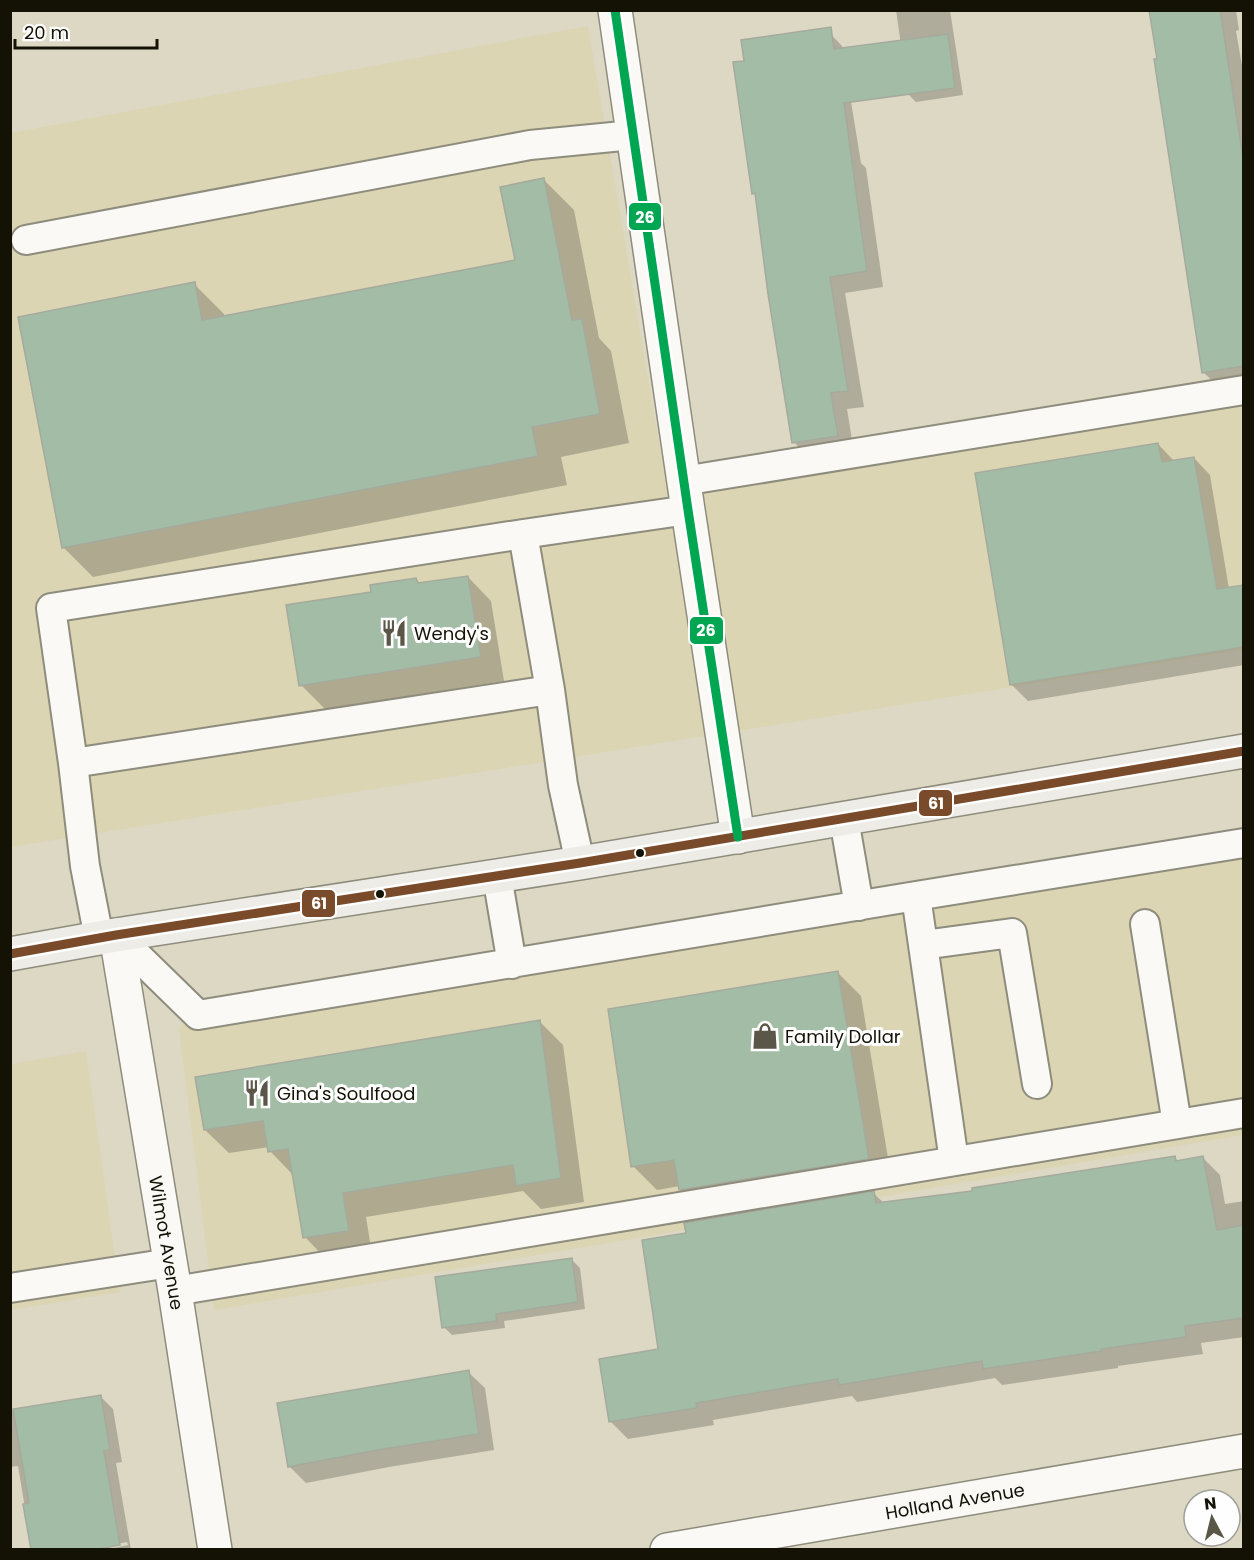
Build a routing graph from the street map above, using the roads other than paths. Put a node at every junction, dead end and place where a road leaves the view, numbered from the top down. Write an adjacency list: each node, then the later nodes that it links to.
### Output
1 (615, 10): 2 (street)
2 (633, 135): 3 (lane); 5 (street)
3 (26, 240)
4 (1244, 390): 5 (lane)
5 (686, 496): 6 (lane); 11 (street)
6 (524, 534): 7 (lane); 9 (lane)
7 (550, 690): 9 (lane); 13 (lane)
8 (1244, 751): 10 (main road)
9 (73, 763): 18 (lane)
10 (844, 819): 11 (main road); 16 (lane)
11 (738, 837): 13 (main road)
12 (1244, 843): 15 (lane)
13 (580, 863): 14 (main road)
14 (497, 876): 18 (main road); 21 (lane)
15 (916, 896): 16 (lane); 19 (lane)
16 (859, 906): 21 (lane)
17 (1145, 924): 24 (lane)
18 (108, 937): 20 (main road); 21 (lane); 26 (street, Wilmot Avenue)
19 (923, 945): 22 (lane); 25 (lane)
20 (10, 954)
21 (512, 964)
22 (1037, 1084)
23 (1244, 1113): 24 (lane)
24 (1178, 1124): 25 (lane)
25 (954, 1161): 26 (lane)
26 (172, 1277): 27 (lane); 29 (street, Wilmot Avenue)
27 (10, 1287)
28 (1244, 1451): 30 (street, Holland Avenue)
29 (215, 1550)
30 (667, 1550)

